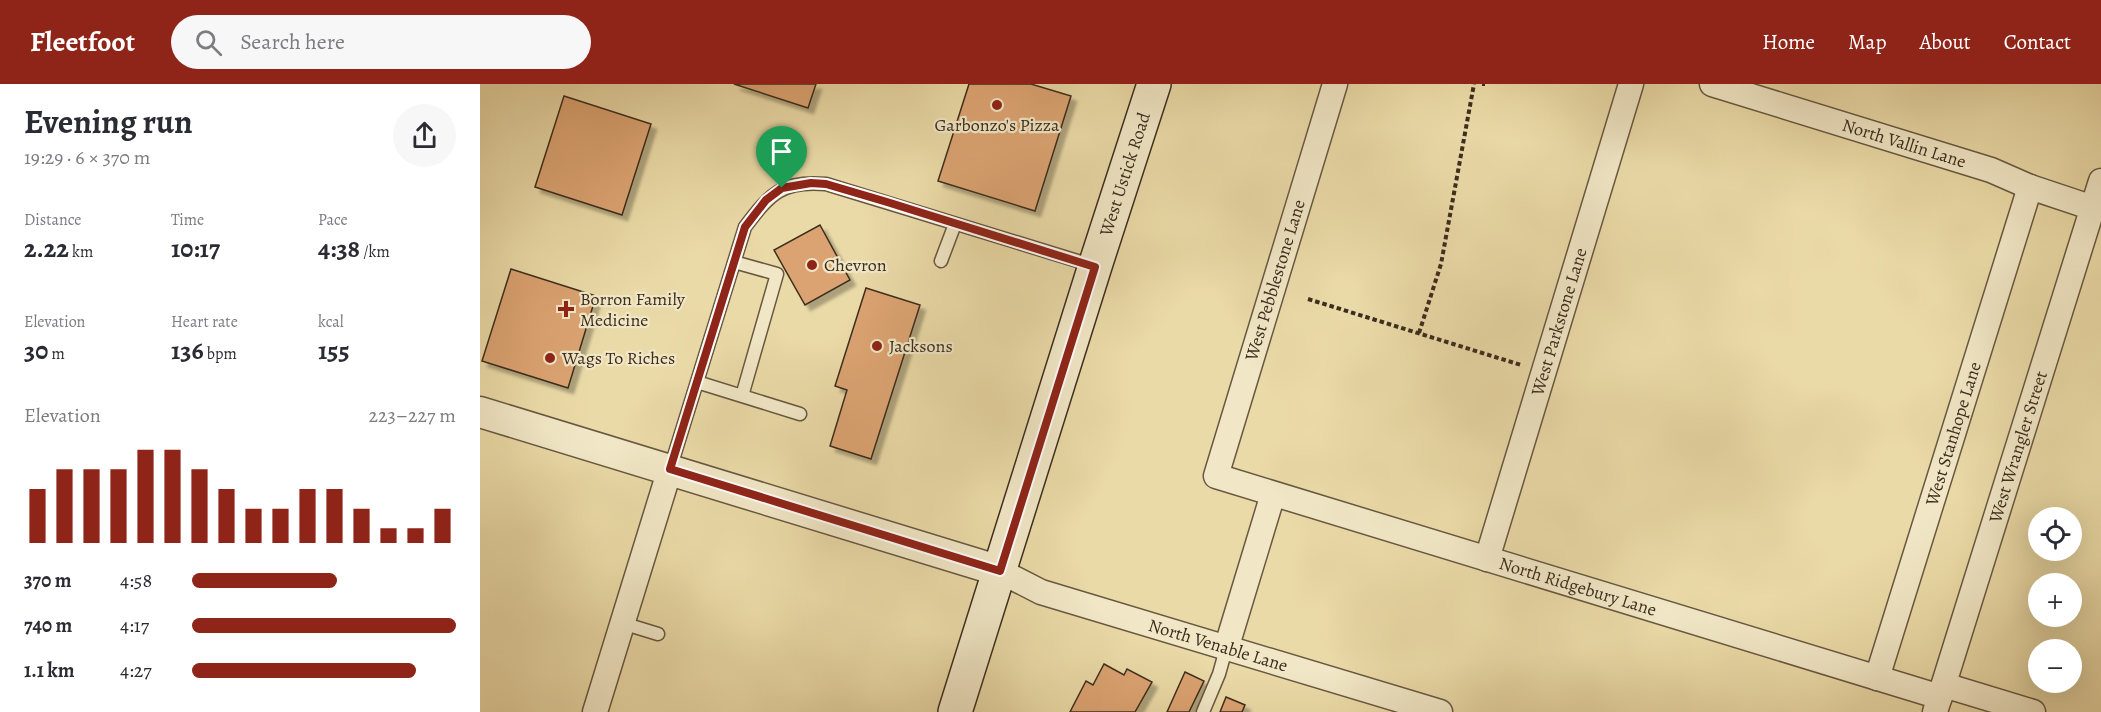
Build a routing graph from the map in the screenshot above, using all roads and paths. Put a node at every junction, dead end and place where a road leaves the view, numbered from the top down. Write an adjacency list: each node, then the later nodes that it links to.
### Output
1 (1154, 84): 12 (main road, West Ustick Road)
2 (1335, 84): 21 (street, West Pebblestone Lane)
3 (1474, 84): 14 (path)
4 (1631, 84): 23 (street, West Parkstone Lane)
5 (1712, 84): 7 (street, North Vallin Lane)
6 (2101, 181): 8 (street, West Wrangler Street)
7 (2030, 188): 8 (street, North Vallin Lane); 28 (street, West Stanhope Lane)
8 (2093, 208): 29 (street, West Wrangler Street)
9 (955, 224): 10 (lane); 11 (lane); 12 (lane)
10 (941, 261)
11 (734, 262): 16 (lane); 17 (lane)
12 (1095, 267): 24 (main road, West Ustick Road)
13 (1308, 299): 14 (path)
14 (1419, 333): 15 (path)
15 (1530, 367)
16 (697, 382): 17 (lane); 20 (lane)
17 (741, 396): 19 (lane)
18 (480, 412): 20 (street)
19 (800, 414)
20 (670, 469): 24 (street); 25 (street)
21 (1216, 477): 22 (street, North Ridgebury Lane)
22 (1273, 494): 23 (street, North Ridgebury Lane); 27 (street)
23 (1487, 559): 28 (street, North Ridgebury Lane)
24 (1000, 571): 27 (street, North Venable Lane); 31 (main road, West Ustick Road)
25 (622, 623): 26 (lane); 30 (street)
26 (657, 634)
27 (1226, 649): 32 (lane); 33 (street, North Venable Lane)
28 (1877, 678): 29 (street, North Ridgebury Lane)
29 (1940, 698): 34 (street, North Ridgebury Lane)
30 (595, 712)
31 (955, 712)
32 (1203, 712)
33 (1440, 712)
34 (2033, 712)

